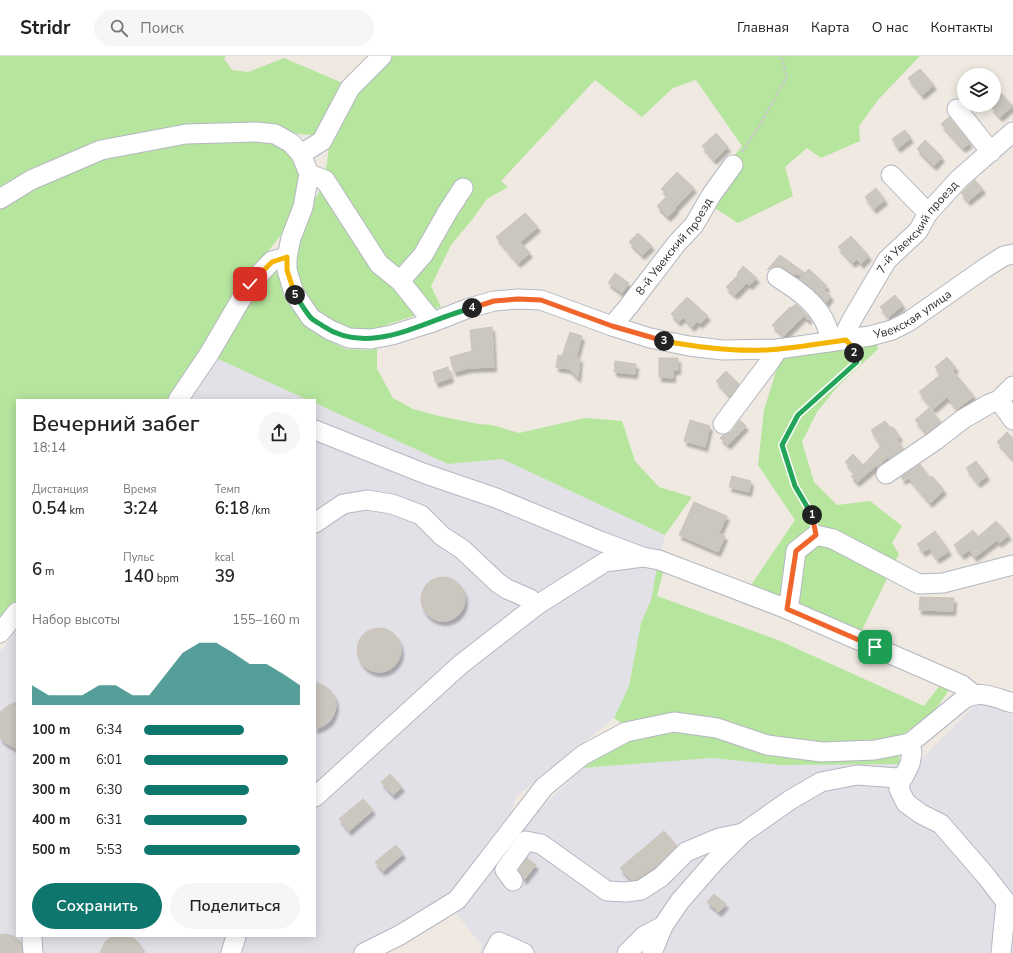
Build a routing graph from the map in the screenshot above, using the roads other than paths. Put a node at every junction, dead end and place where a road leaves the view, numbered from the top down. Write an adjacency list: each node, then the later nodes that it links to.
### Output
1 (382, 56): 5 (street)
2 (959, 112): 4 (street)
3 (1013, 132): 4 (street, 7-й Увекский проезд)
4 (991, 152): 11 (street, 7-й Увекский проезд)
5 (301, 154): 7 (street); 10 (street)
6 (734, 165): 17 (street, 8-й Увекский проезд)
7 (310, 174): 13 (street, Увекская улица); 15 (street)
8 (891, 175): 11 (street)
9 (463, 188): 15 (street)
10 (0, 199)
11 (928, 213): 18 (street, 7-й Увекский проезд)
12 (1013, 254): 18 (street, Увекская улица)
13 (287, 257): 16 (street, Увекская улица); 21 (street)
14 (777, 276): 18 (street)
15 (400, 281): 16 (street)
16 (433, 322): 17 (street, Увекская улица)
17 (612, 326): 19 (street, Увекская улица)
18 (838, 341): 19 (street, Увекская улица)
19 (778, 349): 24 (street)
20 (1013, 386): 22 (street)
21 (179, 399)
22 (999, 400): 23 (street); 26 (street)
23 (1013, 420)
24 (723, 424)
25 (316, 430): 28 (street)
26 (886, 474)
27 (316, 522): 30 (street)
28 (651, 559): 30 (street); 31 (street)
29 (1013, 565): 31 (street)
30 (537, 605): 38 (street)
31 (787, 609): 34 (street)
32 (16, 613): 33 (street)
33 (0, 633)
34 (973, 694): 35 (street); 36 (street)
35 (1013, 703)
36 (910, 743): 37 (street); 44 (street)
37 (901, 780): 39 (street); 49 (street)
38 (316, 796)
39 (743, 833): 40 (street); 41 (street)
40 (513, 881)
41 (663, 926): 47 (street); 48 (street)
42 (236, 937): 43 (street)
43 (231, 953)
44 (364, 953)
45 (493, 953): 46 (street)
46 (524, 953)
47 (627, 953)
48 (652, 953)
49 (1000, 953)

